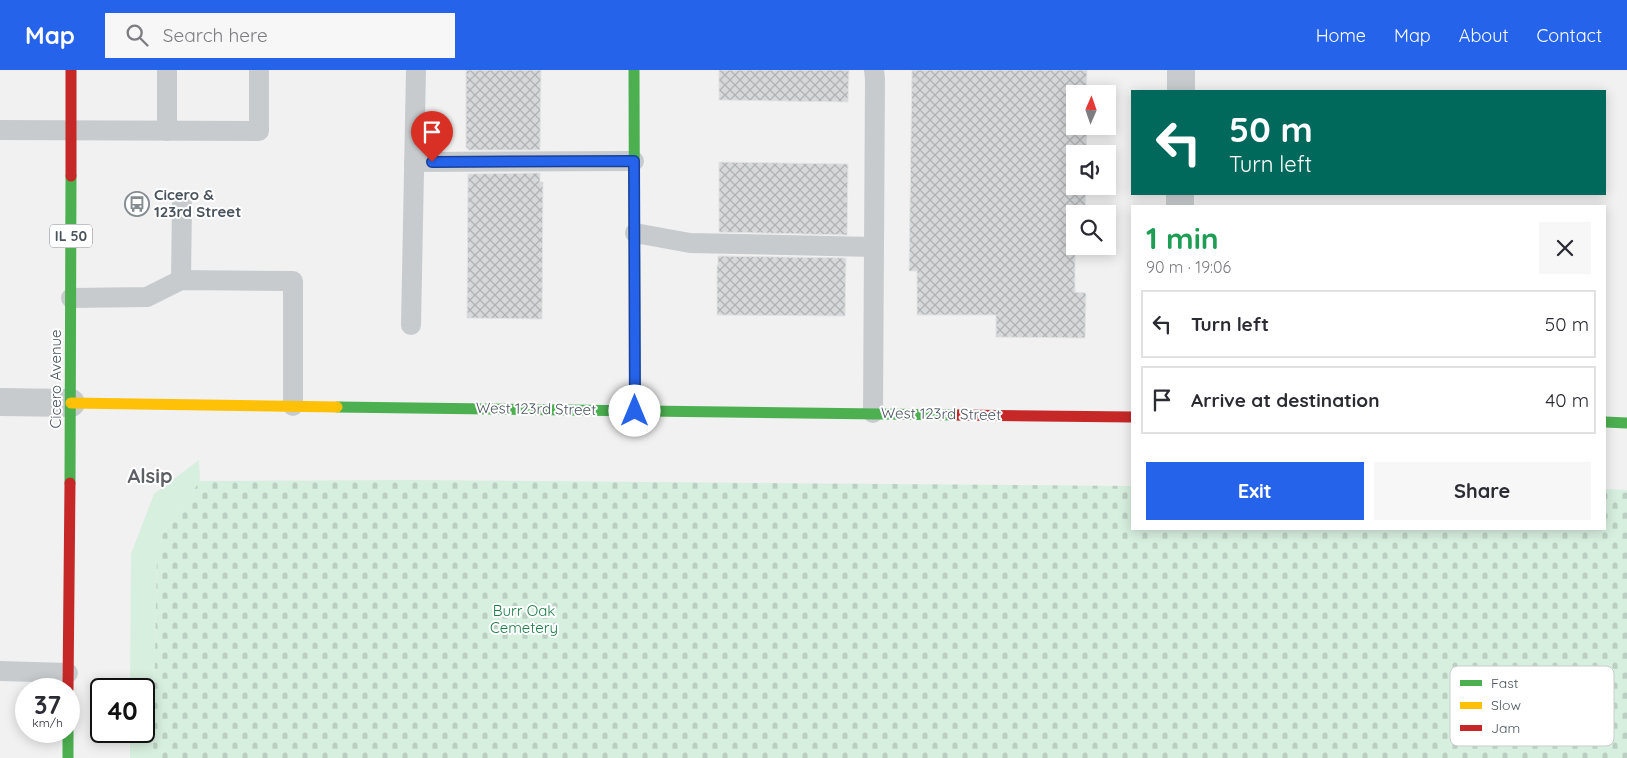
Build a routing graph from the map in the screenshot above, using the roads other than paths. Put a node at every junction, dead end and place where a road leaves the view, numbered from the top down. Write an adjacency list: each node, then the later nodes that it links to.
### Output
1 (71, 70): 10 (street, Cicero Avenue / IL 50)
2 (167, 70): 11 (lane)
3 (259, 70): 11 (lane)
4 (416, 70): 13 (lane)
5 (634, 70): 12 (street)
6 (874, 70): 16 (lane)
7 (1181, 70): 8 (street)
8 (1181, 90)
9 (0, 130): 10 (lane)
10 (71, 130): 11 (lane); 18 (street, Cicero Avenue / IL 50)
11 (167, 130)
12 (634, 161): 13 (lane); 15 (street)
13 (414, 162): 19 (lane)
14 (182, 204): 17 (lane)
15 (635, 233): 16 (lane); 23 (street)
16 (874, 246): 24 (lane)
17 (181, 280): 18 (lane); 22 (lane)
18 (71, 298): 21 (street, Cicero Avenue / IL 50)
19 (411, 325)
20 (0, 402): 21 (street, West 123rd Street)
21 (71, 403): 22 (street, West 123rd Street); 30 (street, Cicero Avenue / IL 50)
22 (293, 406): 23 (street, West 123rd Street)
23 (635, 411): 24 (street, West 123rd Street)
24 (873, 414): 25 (street, West 123rd Street)
25 (1131, 417)
26 (1606, 422): 27 (street)
27 (1627, 423)
28 (0, 671): 29 (lane)
29 (48, 678)
30 (68, 678)
31 (68, 743): 32 (street)
32 (68, 758)

